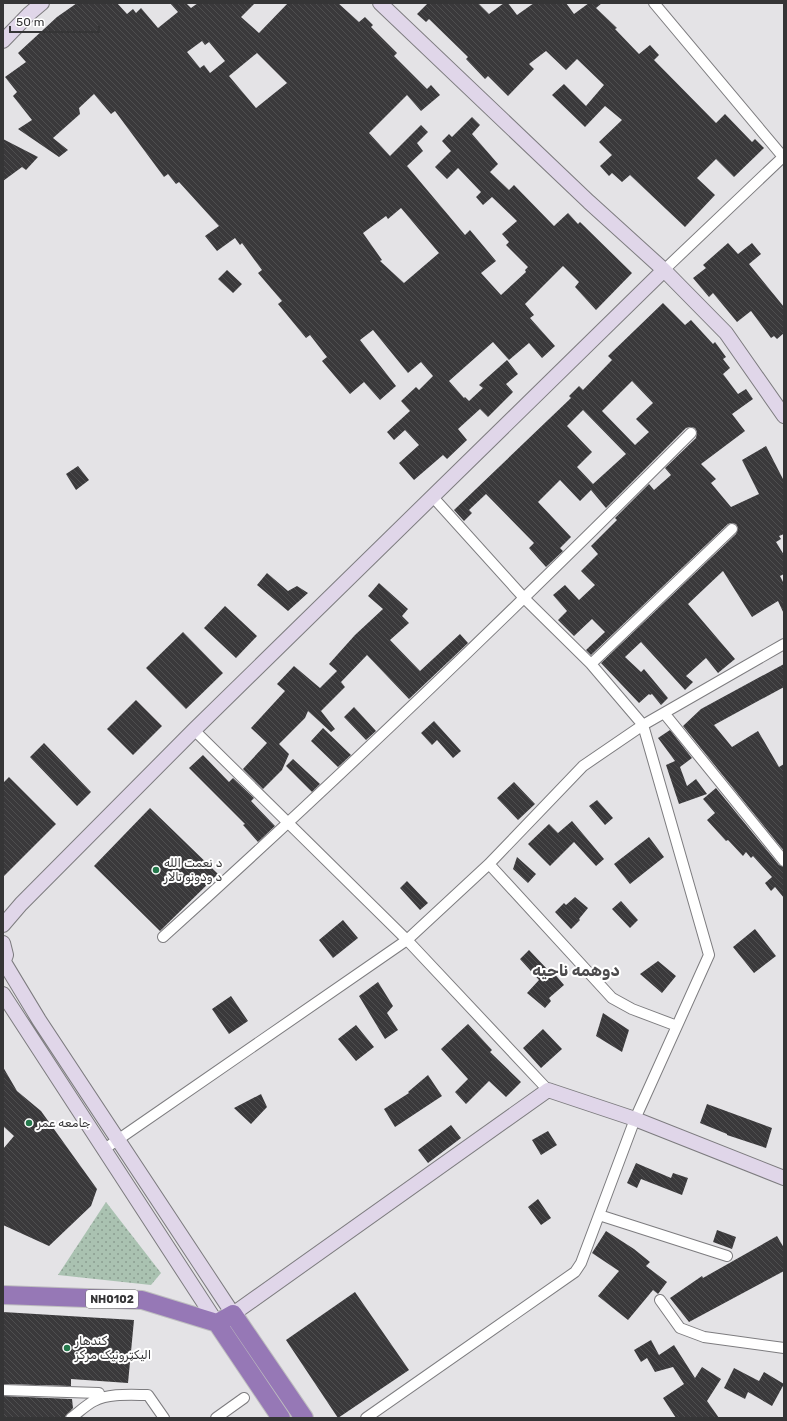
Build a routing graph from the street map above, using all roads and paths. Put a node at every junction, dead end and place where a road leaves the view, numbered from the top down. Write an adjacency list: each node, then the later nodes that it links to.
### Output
1 (42, 3): 4 (main road)
2 (380, 3): 6 (main road)
3 (654, 3): 5 (street)
4 (3, 41)
5 (784, 157): 6 (street)
6 (664, 270): 7 (main road); 9 (main road)
7 (784, 416)
8 (692, 433): 11 (street)
9 (432, 496): 11 (street); 16 (main road)
10 (732, 529): 13 (street)
11 (525, 599): 13 (street); 17 (street)
12 (784, 644): 14 (street)
13 (591, 664): 15 (street)
14 (664, 713): 15 (street); 18 (street)
15 (643, 725): 19 (street); 26 (street)
16 (194, 730): 17 (street); 20 (main road)
17 (290, 823): 21 (street); 22 (street)
18 (784, 861)
19 (489, 864): 22 (street); 26 (street)
20 (3, 925)
21 (163, 937)
22 (407, 940): 27 (street); 29 (street)
23 (3, 943): 24 (main road)
24 (3, 962): 29 (main road)
25 (3, 994): 30 (main road)
26 (677, 1026): 28 (street)
27 (548, 1090): 28 (main road); 36 (main road)
28 (636, 1118): 31 (main road); 32 (street)
29 (118, 1141): 30 (street); 36 (main road)
30 (103, 1150): 37 (main road)
31 (784, 1178)
32 (599, 1215): 33 (street); 47 (street)
33 (727, 1256)
34 (3, 1295): 37 (highway, NH0102)
35 (660, 1300): 38 (street)
36 (232, 1314): 37 (highway); 46 (highway)
37 (217, 1323): 45 (highway)
38 (784, 1348)
39 (3, 1390): 40 (street)
40 (99, 1393)
41 (244, 1398): 44 (street)
42 (72, 1418): 43 (street)
43 (164, 1418)
44 (216, 1418)
45 (281, 1418)
46 (304, 1418)
47 (366, 1418)

